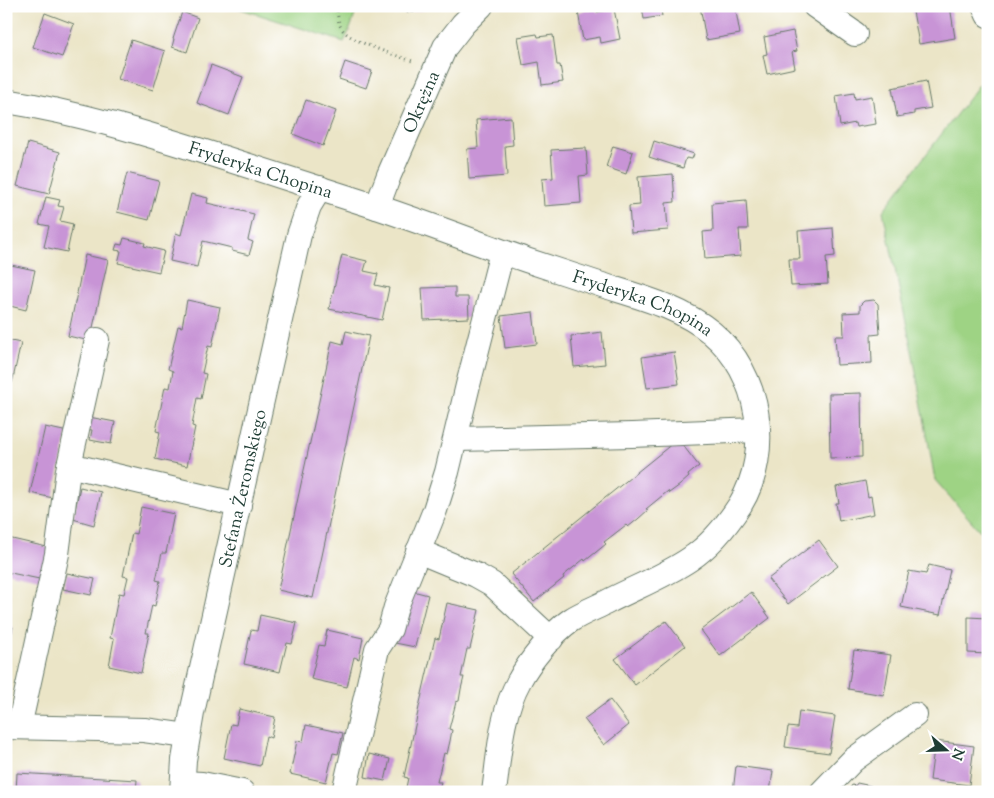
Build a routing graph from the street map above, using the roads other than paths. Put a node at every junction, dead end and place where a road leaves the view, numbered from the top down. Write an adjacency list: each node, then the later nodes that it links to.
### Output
1 (481, 6): 8 (street, Okrężna)
2 (815, 6): 5 (street)
3 (984, 6): 4 (street)
4 (988, 15)
5 (855, 34)
6 (6, 101): 7 (street, Fryderyka Chopina)
7 (320, 188): 8 (street, Fryderyka Chopina); 14 (street, Stefana Żeromskiego)
8 (377, 207): 9 (street, Fryderyka Chopina)
9 (502, 252): 11 (street, Fryderyka Chopina); 12 (street)
10 (96, 340): 13 (street)
11 (757, 430): 12 (street); 16 (street, Fryderyka Chopina)
12 (456, 439): 15 (street)
13 (69, 465): 14 (street); 18 (street)
14 (239, 505): 19 (street, Stefana Żeromskiego)
15 (418, 551): 16 (street); 22 (street)
16 (551, 639): 23 (street, Fryderyka Chopina)
17 (915, 715): 24 (street)
18 (13, 727): 19 (street)
19 (187, 736): 20 (street, Stefana Żeromskiego)
20 (182, 787): 21 (street)
21 (242, 792)
22 (344, 792)
23 (494, 792)
24 (822, 792)

